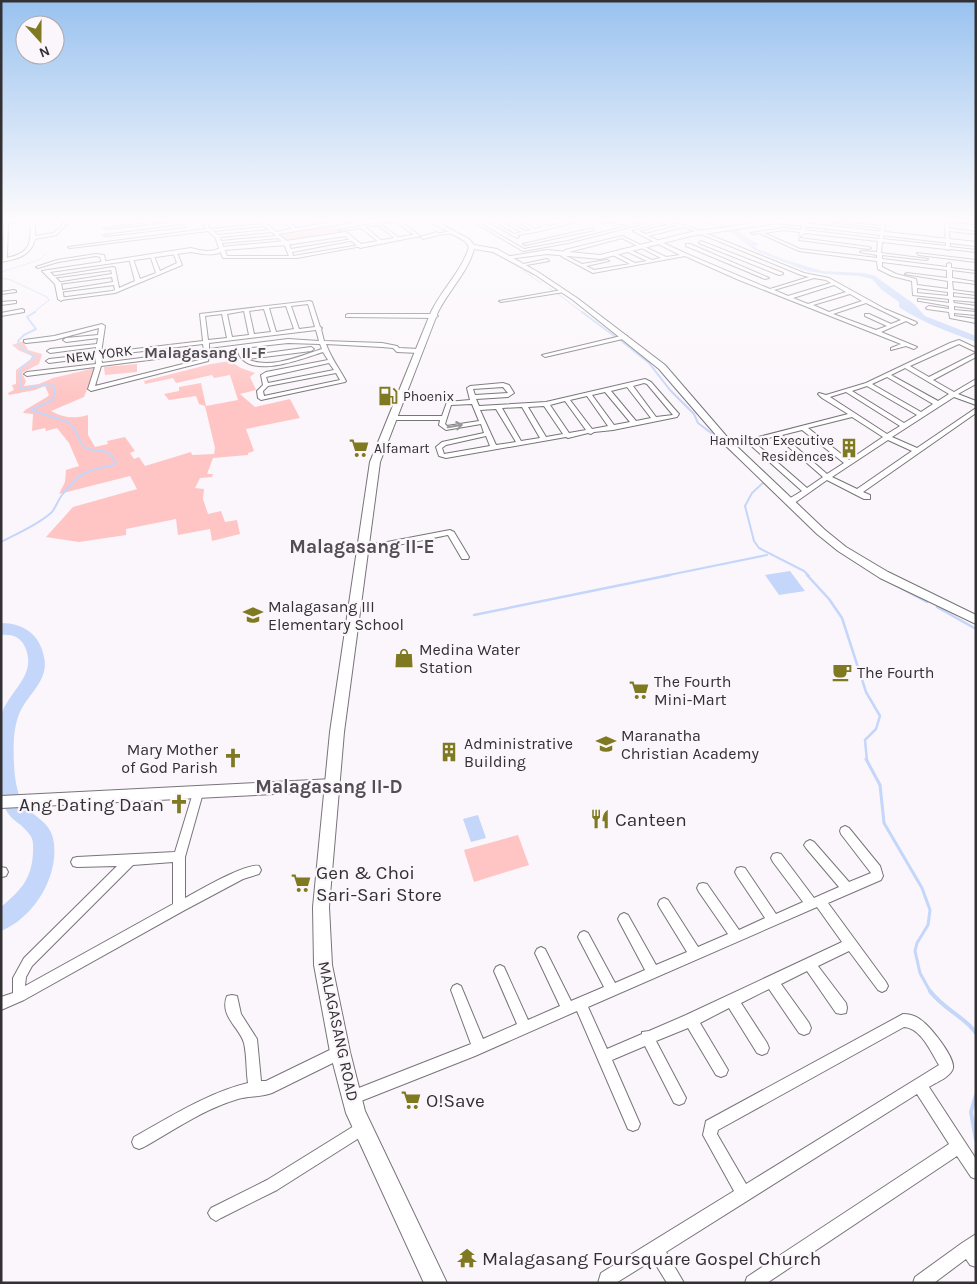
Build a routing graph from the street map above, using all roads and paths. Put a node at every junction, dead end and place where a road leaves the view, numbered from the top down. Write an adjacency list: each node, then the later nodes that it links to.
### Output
1 (950, 279): 34 (street)
2 (55, 280): 18 (street)
3 (80, 280): 18 (street)
4 (115, 280): 19 (street)
5 (143, 280): 17 (street)
6 (454, 280): 56 (main road, MALAGASANG ROAD)
7 (545, 280): 26 (main road)
8 (744, 280): 20 (street)
9 (760, 280): 20 (street)
10 (804, 280): 27 (street)
11 (828, 280): 21 (street)
12 (906, 280): 22 (street)
13 (942, 280): 22 (street)
14 (952, 280): 32 (street)
15 (953, 280): 24 (street)
16 (956, 280): 23 (street)
17 (138, 282): 25 (street)
18 (58, 283): 29 (street)
19 (116, 283): 25 (street); 29 (street)
20 (751, 283): 27 (street)
21 (835, 283): 30 (street); 33 (street)
22 (914, 283): 34 (street)
23 (976, 283)
24 (976, 288)
25 (117, 290): 35 (street)
26 (562, 290): 40 (street); 67 (main road)
27 (771, 290): 33 (street)
28 (14, 291): 31 (street)
29 (59, 291): 35 (street)
30 (850, 292): 37 (street); 43 (street)
31 (1, 293)
32 (976, 294)
33 (790, 297): 43 (street)
34 (951, 298): 38 (street); 46 (street)
35 (61, 299)
36 (920, 300): 46 (street)
37 (866, 301): 49 (street); 52 (street)
38 (976, 301)
39 (14, 302): 41 (street)
40 (501, 302)
41 (1, 304)
42 (288, 305): 44 (street); 61 (street); 62 (street)
43 (809, 305): 52 (street)
44 (266, 307): 48 (street); 64 (street)
45 (929, 308): 46 (street)
46 (951, 308): 47 (street); 53 (street); 58 (street)
47 (976, 308)
48 (246, 310): 51 (street); 65 (street)
49 (883, 310): 57 (street); 60 (street)
50 (22, 311): 54 (street)
51 (224, 312): 68 (street); 71 (street)
52 (830, 313): 63 (street)
53 (976, 314)
54 (1, 315)
55 (348, 316): 56 (street)
56 (435, 316): 80 (main road, MALAGASANG ROAD)
57 (905, 320): 59 (street); 60 (street)
58 (976, 322)
59 (914, 323)
60 (890, 325): 63 (street)
61 (319, 328): 62 (street); 75 (street)
62 (297, 330): 64 (street)
63 (876, 332): 72 (street)
64 (274, 333): 65 (street)
65 (252, 335): 68 (street)
66 (100, 336): 69 (street); 69 (street); 73 (street)
67 (625, 337): 83 (street); 139 (main road)
68 (230, 338): 71 (street)
69 (54, 340): 70 (street); 79 (street)
70 (26, 341)
71 (205, 342): 81 (street); 82 (street)
72 (906, 344): 76 (street); 77 (street)
73 (99, 345): 79 (street); 82 (street)
74 (238, 347): 75 (street, NEW YORK); 81 (street, NEW YORK); 86 (street)
75 (324, 347): 80 (street); 86 (street); 86 (street); 88 (street)
76 (914, 347)
77 (893, 349)
78 (976, 350): 90 (street)
79 (50, 351): 87 (street)
80 (419, 351): 117 (main road, MALAGASANG ROAD)
81 (207, 352): 85 (street, NEW YORK); 93 (street)
82 (98, 354): 87 (street); 89 (street)
83 (545, 355)
84 (976, 356): 96 (street)
85 (157, 358): 89 (street, NEW YORK); 93 (street)
86 (242, 358)
87 (48, 360): 92 (street)
88 (332, 361): 91 (street); 99 (street)
89 (99, 365): 92 (street, NEW YORK); 101 (street)
90 (905, 366): 95 (street); 96 (street)
91 (338, 370): 99 (street); 99 (street)
92 (46, 372): 94 (street, NEW YORK)
93 (156, 373): 101 (street)
94 (27, 374)
95 (887, 375): 98 (street); 111 (street)
96 (928, 380): 105 (street)
97 (976, 381): 105 (street)
98 (868, 384): 103 (street); 116 (street)
99 (266, 385)
100 (629, 385): 102 (street); 119 (street); 119 (street)
101 (91, 389)
102 (607, 390): 104 (street); 121 (street)
103 (847, 390): 106 (street); 122 (street)
104 (588, 394): 107 (street); 124 (street)
105 (954, 394): 109 (street); 111 (street)
106 (822, 395): 115 (street)
107 (566, 399): 110 (street); 125 (street)
108 (474, 403): 108 (street); 113 (street); 118 (street); 120 (street)
109 (976, 403)
110 (546, 404): 112 (street); 128 (street)
111 (938, 404): 116 (street)
112 (524, 406): 113 (street); 130 (street)
113 (499, 408): 131 (street)
114 (976, 410): 133 (street)
115 (853, 415): 123 (street); 129 (street)
116 (921, 415): 122 (street)
117 (392, 418): 118 (street); 140 (main road, MALAGASANG ROAD)
118 (443, 418): 120 (street, one-way to 120)
119 (655, 420): 121 (street)
120 (482, 422): 126 (street)
121 (634, 423): 124 (street)
122 (904, 426): 129 (street)
123 (803, 427): 127 (street); 134 (street)
124 (613, 428): 125 (street)
125 (591, 432): 128 (street)
126 (488, 434): 132 (street); 132 (street)
127 (777, 434): 135 (street); 136 (street)
128 (568, 436): 130 (street)
129 (887, 437): 133 (street); 134 (street)
130 (544, 439): 131 (street)
131 (520, 444): 132 (street)
132 (494, 448)
133 (918, 451): 137 (street)
134 (848, 463): 135 (street)
135 (828, 478): 136 (street); 137 (street)
136 (806, 491): 139 (street)
137 (858, 492): 138 (street)
138 (867, 497)
139 (790, 502): 142 (main road)
140 (362, 546): 141 (street); 143 (main road, MALAGASANG ROAD)
141 (465, 557)
142 (976, 620)
143 (333, 785): 144 (street); 185 (main road, MALAGASANG ROAD)
144 (198, 793): 145 (street); 148 (street)
145 (1, 802)
146 (845, 831): 155 (street)
147 (810, 845): 155 (street)
148 (179, 856): 150 (street); 158 (street)
149 (776, 858): 156 (street)
150 (130, 860): 151 (street); 173 (street)
151 (77, 862)
152 (255, 870): 158 (street)
153 (740, 872): 160 (street)
154 (703, 888): 161 (street)
155 (846, 888): 156 (street)
156 (815, 902): 160 (street); 163 (street)
157 (664, 904): 165 (street)
158 (179, 907): 173 (street)
159 (624, 919): 168 (street)
160 (773, 920): 161 (street)
161 (736, 936): 165 (street)
162 (584, 937): 172 (street)
163 (851, 944): 166 (street); 170 (street)
164 (541, 953): 177 (street)
165 (695, 954): 168 (street)
166 (809, 964): 169 (street); 178 (street)
167 (500, 971): 180 (street)
168 (653, 972): 172 (street)
169 (772, 982): 175 (street); 181 (street)
170 (882, 986)
171 (456, 990): 183 (street)
172 (612, 990): 177 (street)
173 (20, 996): 176 (street)
174 (232, 1001): 189 (street)
175 (732, 1001): 179 (street); 184 (street)
176 (1, 1004)
177 (574, 1006): 180 (street); 186 (street)
178 (841, 1008)
179 (691, 1020): 182 (street); 187 (street)
180 (525, 1027): 183 (street)
181 (804, 1028)
182 (647, 1037): 186 (street); 191 (street)
183 (479, 1047): 190 (street)
184 (762, 1048)
185 (340, 1052): 189 (street); 190 (main road, MALAGASANG ROAD)
186 (603, 1057): 192 (street)
187 (721, 1070)
188 (919, 1085): 195 (street); 197 (street); 197 (street)
189 (255, 1087): 194 (street)
190 (351, 1098): 193 (main road, MALAGASANG ROAD)
191 (679, 1098)
192 (633, 1124)
193 (362, 1128): 198 (street); 201 (main road, MALAGASANG ROAD)
194 (139, 1142)
195 (958, 1147): 196 (street); 204 (street)
196 (976, 1172)
197 (744, 1194): 199 (street)
198 (216, 1213)
199 (655, 1249): 202 (street); 203 (street)
200 (973, 1250): 205 (street)
201 (436, 1283)
202 (606, 1283)
203 (676, 1283)
204 (753, 1283)
205 (921, 1283)

